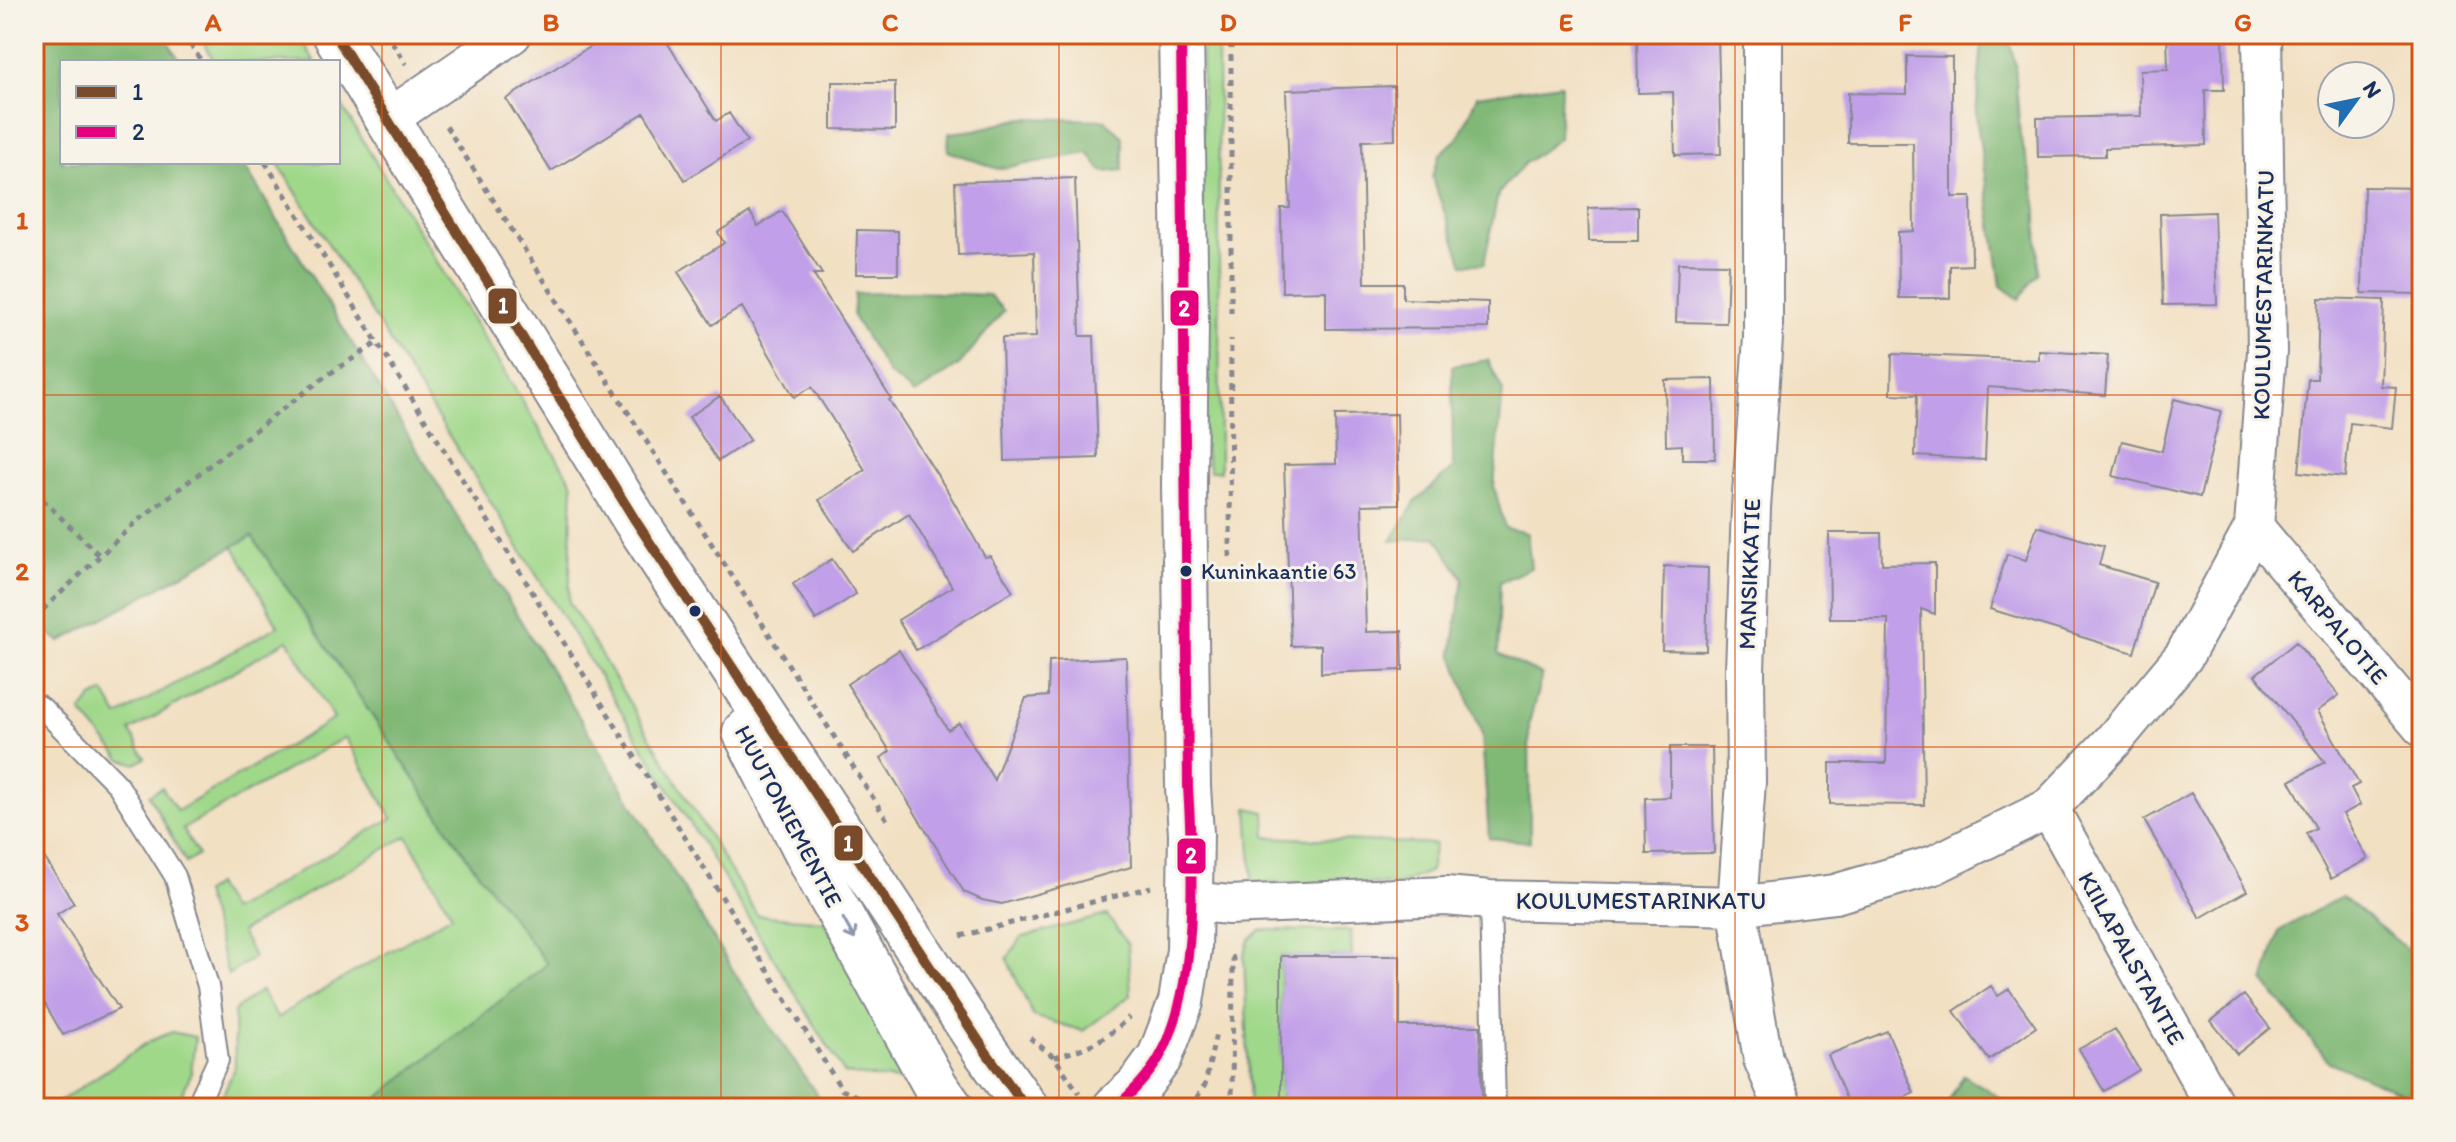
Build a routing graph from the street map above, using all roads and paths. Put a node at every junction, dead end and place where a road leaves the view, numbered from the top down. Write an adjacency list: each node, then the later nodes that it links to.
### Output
1 (183, 34): 8 (path)
2 (335, 34): 10 (main road, HUUTONIEMENTIE)
3 (388, 34): 9 (path)
4 (512, 34): 9 (street)
5 (1181, 34): 22 (main road)
6 (1763, 34): 24 (street, MANSIKKATIE)
7 (2262, 34): 15 (street, KOULUMESTARINKATU)
8 (201, 60)
9 (424, 93): 10 (street); 21 (path)
10 (388, 119): 14 (main road, HUUTONIEMENTIE)
11 (266, 164): 12 (path)
12 (377, 343): 16 (path); 30 (path)
13 (34, 491): 16 (path)
14 (635, 520): 31 (main road, HUUTONIEMENTIE, one-way to 31); 32 (main road, HUUTONIEMENTIE)
15 (2254, 527): 19 (street, KARPALOTIE); 20 (street, KOULUMESTARINKATU)
16 (100, 556): 17 (path)
17 (34, 618)
18 (34, 703): 29 (lane)
19 (2422, 727)
20 (2049, 808): 24 (street, KOULUMESTARINKATU); 36 (street, KIILAPALSTANTIE)
21 (893, 830)
22 (1172, 893): 23 (street, KOULUMESTARINKATU); 25 (path); 28 (main road)
23 (1490, 900): 24 (street, KOULUMESTARINKATU); 34 (lane)
24 (1737, 906): 35 (street, MANSIKKATIE)
25 (968, 948)
26 (1233, 958): 33 (path)
27 (1021, 1031): 28 (path)
28 (1098, 1102)
29 (196, 1108)
30 (886, 1108)
31 (951, 1108)
32 (1026, 1108)
33 (1232, 1108)
34 (1495, 1108)
35 (1784, 1108)
36 (2216, 1108)

